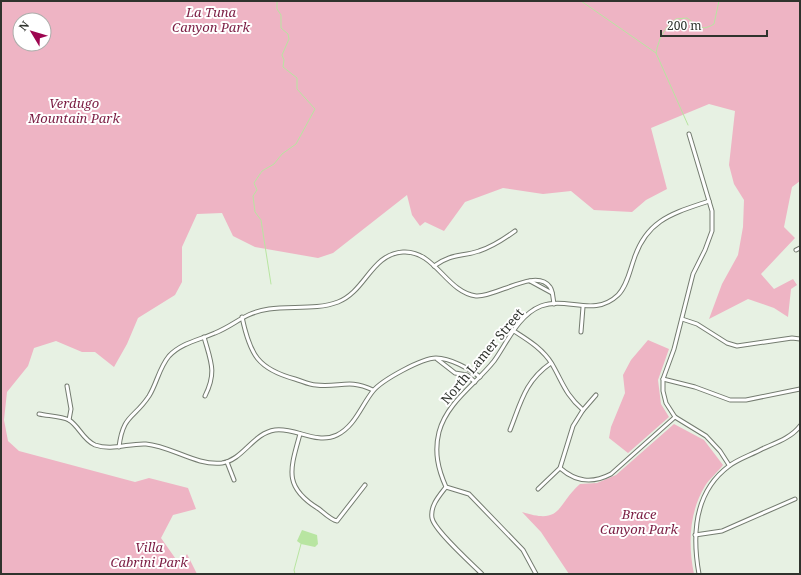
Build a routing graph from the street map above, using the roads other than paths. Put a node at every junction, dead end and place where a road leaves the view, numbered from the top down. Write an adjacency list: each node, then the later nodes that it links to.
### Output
1 (690, 134): 2 (street)
2 (709, 200): 10 (street, North Lamer Street); 12 (street)
3 (515, 231): 6 (street)
4 (800, 248): 5 (street)
5 (796, 250)
6 (434, 266): 7 (street); 11 (street)
7 (530, 281): 8 (street); 8 (street)
8 (552, 293): 9 (street)
9 (554, 304): 10 (street, North Lamer Street); 13 (street, North Lamer Street)
10 (583, 307): 14 (street)
11 (242, 317): 15 (street); 24 (street)
12 (682, 319): 16 (street); 20 (street)
13 (514, 331): 18 (street); 19 (street, North Lamer Street)
14 (581, 332)
15 (204, 337): 26 (street); 35 (street)
16 (800, 339)
17 (436, 358): 19 (street); 21 (street); 24 (street)
18 (551, 363): 27 (street); 32 (street)
19 (480, 377): 21 (street, North Lamer Street)
20 (664, 379): 23 (street); 29 (street)
21 (475, 382): 41 (street, North Lamer Street)
22 (67, 386): 30 (street)
23 (800, 389)
24 (373, 390): 34 (street)
25 (596, 395): 27 (street)
26 (205, 396)
27 (583, 410): 38 (street)
28 (39, 414): 30 (street)
29 (675, 417): 37 (street); 38 (street)
30 (69, 420): 35 (street)
31 (800, 426): 33 (street)
32 (510, 430)
33 (798, 431): 37 (street)
34 (300, 434): 36 (street); 40 (street)
35 (119, 447): 36 (street)
36 (227, 462): 39 (street)
37 (730, 465): 44 (street)
38 (560, 468): 42 (street)
39 (234, 480)
40 (365, 485)
41 (446, 487): 45 (street); 46 (street)
42 (538, 489)
43 (795, 499): 44 (street)
44 (695, 534): 47 (street)
45 (482, 574)
46 (536, 574)
47 (699, 574)

